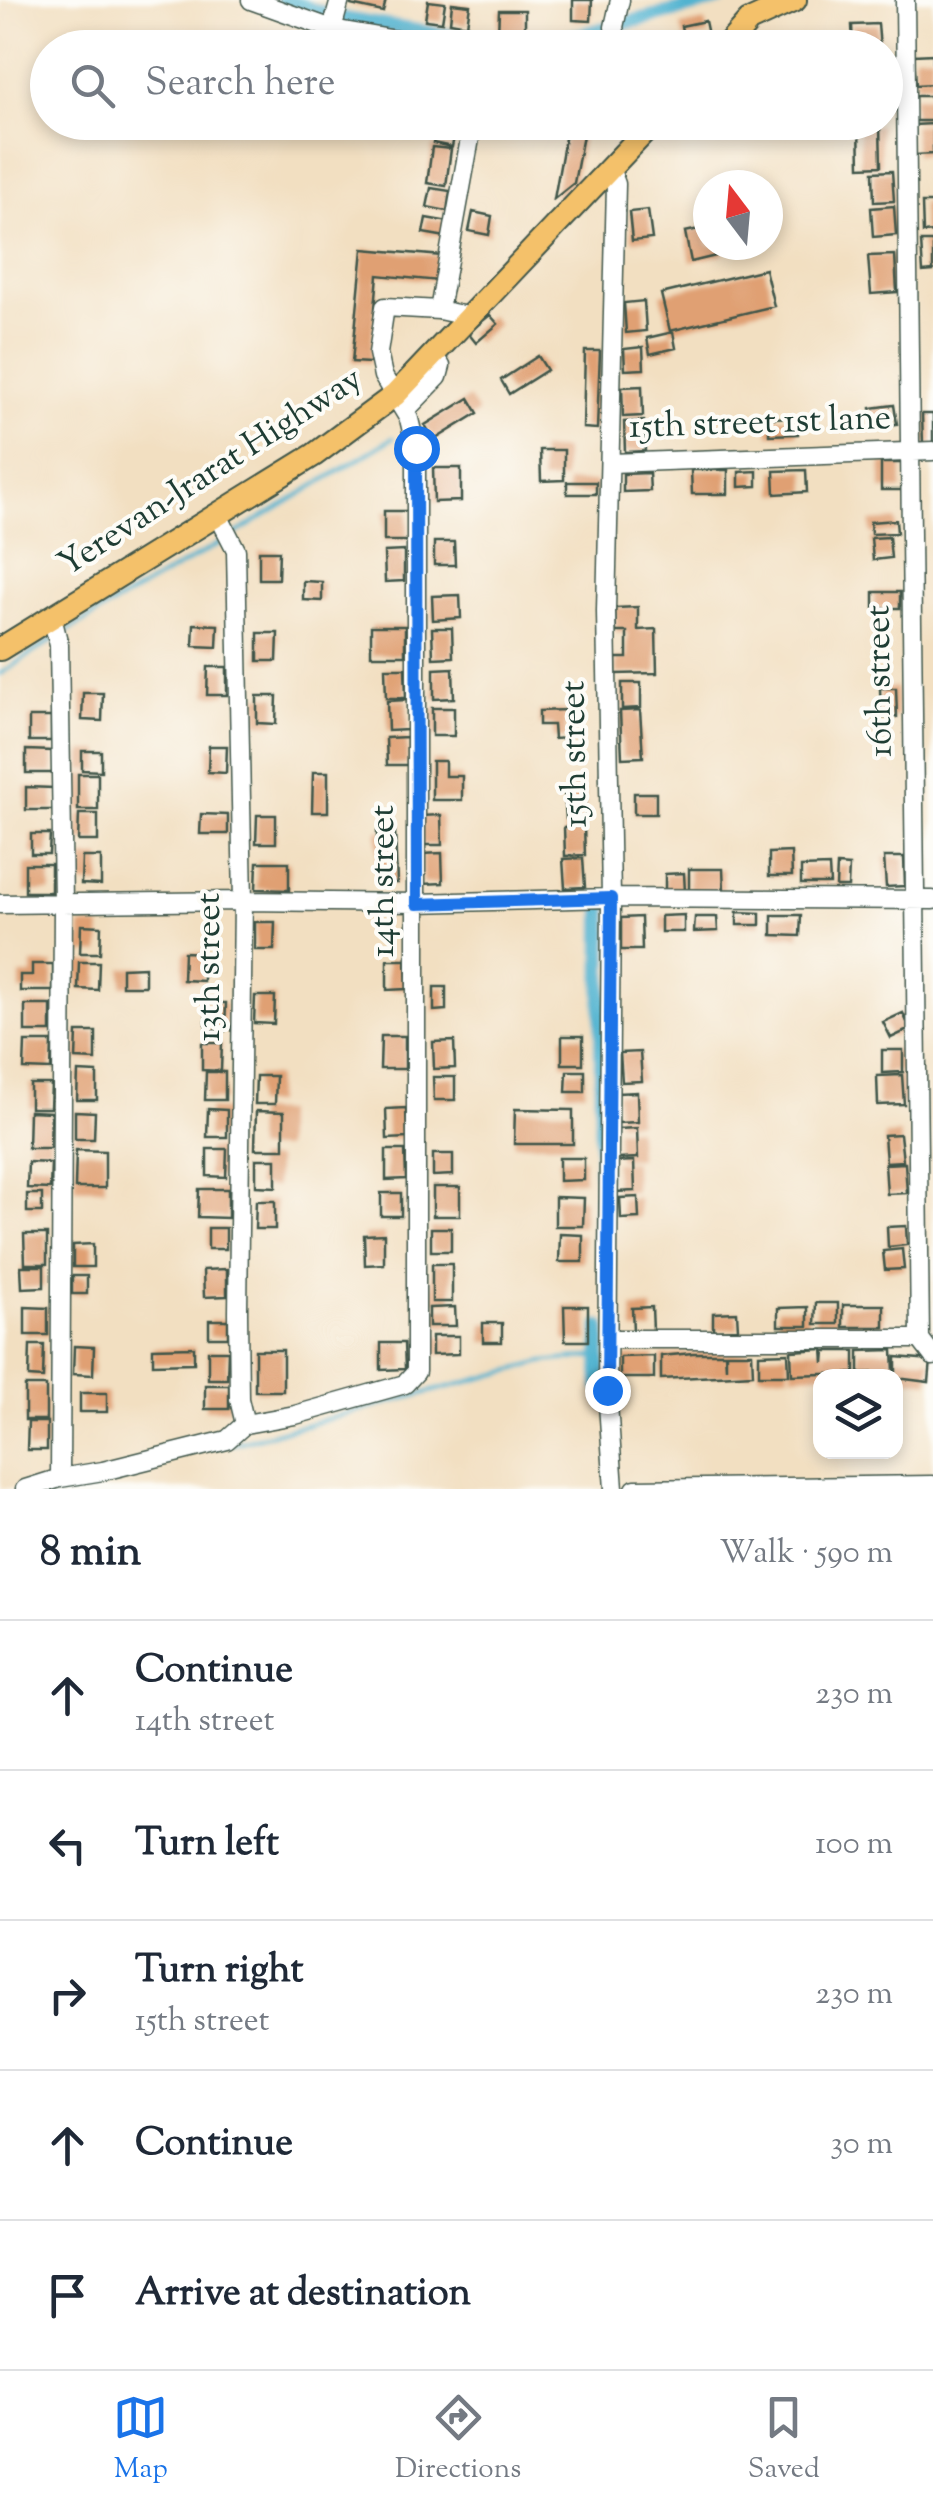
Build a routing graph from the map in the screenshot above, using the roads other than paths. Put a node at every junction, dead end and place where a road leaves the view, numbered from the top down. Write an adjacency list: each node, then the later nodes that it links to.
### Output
1 (251, 0): 6 (street)
2 (340, 0): 6 (street)
3 (620, 0): 8 (street)
4 (796, 0): 9 (main road)
5 (905, 0): 16 (street, 16th street)
6 (332, 29): 7 (street)
7 (338, 30)
8 (615, 30)
9 (741, 30)
10 (471, 140): 13 (street)
11 (637, 140): 12 (main road, Yerevan-Jrarat Highway)
12 (610, 168): 14 (main road, Yerevan-Jrarat Highway); 18 (street, 15th street)
13 (439, 310): 14 (street); 15 (street, 14th street)
14 (471, 317): 15 (main road, Yerevan-Jrarat Highway)
15 (400, 403): 19 (main road, Yerevan-Jrarat Highway); 27 (street, 14th street)
16 (911, 450): 17 (street, 15th street 1st lane); 18 (street, 15th street 1st lane); 23 (street, 16th street)
17 (933, 450)
18 (611, 463): 22 (street, 15th street)
19 (218, 515): 20 (main road, Yerevan-Jrarat Highway); 24 (street, 13th street)
20 (52, 621): 21 (main road, Yerevan-Jrarat Highway); 25 (street)
21 (0, 649)
22 (611, 898): 23 (street); 27 (street); 28 (street, 15th street)
23 (925, 900): 29 (street, 16th street)
24 (243, 901): 25 (street); 27 (street); 31 (street, 13th street)
25 (63, 902): 26 (street); 32 (street)
26 (0, 904)
27 (417, 904): 31 (street, 14th street)
28 (608, 1339): 29 (street); 35 (street, 15th street)
29 (920, 1339): 30 (street)
30 (933, 1356)
31 (245, 1424): 32 (street)
32 (60, 1478): 34 (street)
33 (933, 1485): 36 (street)
34 (25, 1489)
35 (614, 1489)
36 (635, 1489)

